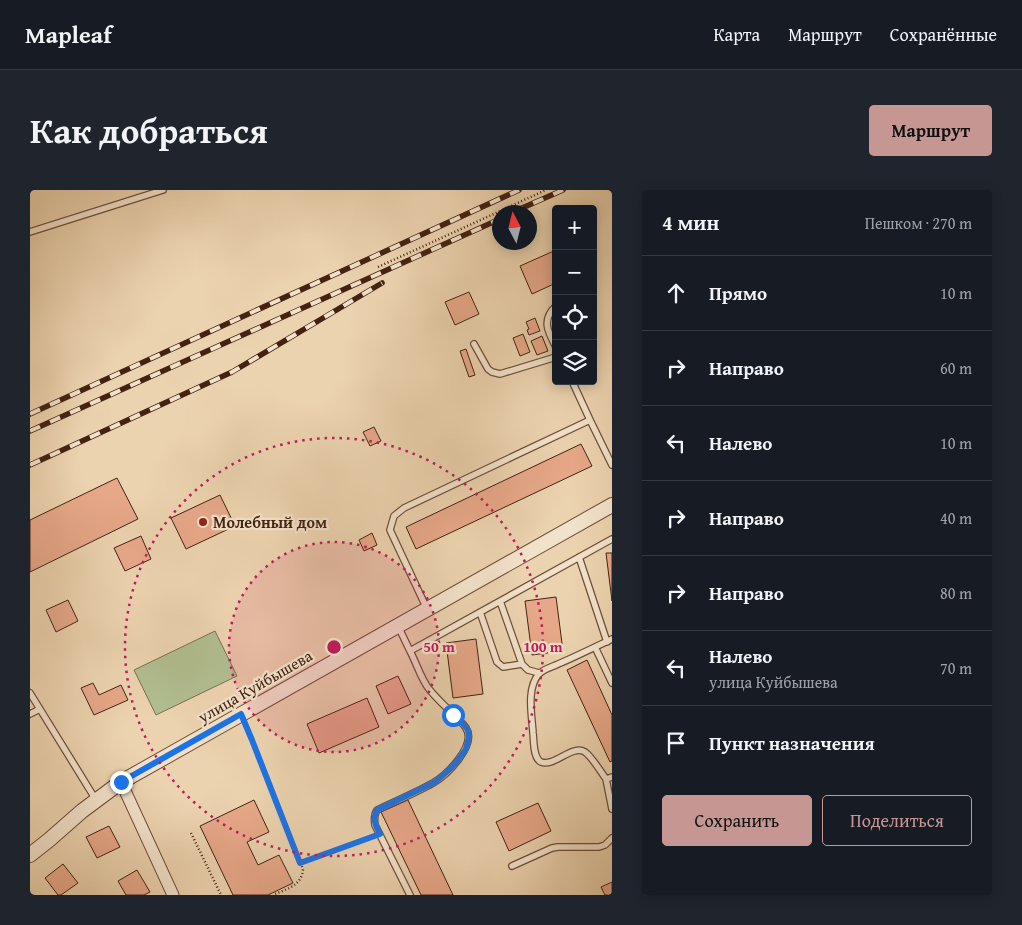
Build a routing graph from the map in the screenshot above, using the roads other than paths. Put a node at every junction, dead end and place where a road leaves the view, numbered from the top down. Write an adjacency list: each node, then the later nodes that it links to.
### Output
1 (163, 190): 2 (lane)
2 (30, 232)
3 (552, 311): 4 (lane)
4 (552, 340)
5 (474, 344): 6 (lane)
6 (552, 358)
7 (574, 385): 8 (lane)
8 (590, 420): 9 (lane); 14 (lane)
9 (612, 465)
10 (612, 504): 14 (street, улица Куйбышева)
11 (612, 539): 12 (lane)
12 (579, 557): 13 (lane); 17 (lane)
13 (500, 601): 15 (lane); 20 (lane)
14 (427, 609): 16 (street, улица Куйбышева)
15 (480, 612): 19 (lane); 20 (lane)
16 (398, 626): 19 (lane); 27 (street, улица Куйбышева)
17 (609, 641): 18 (lane)
18 (595, 647): 21 (lane); 22 (lane)
19 (410, 650): 34 (lane)
20 (522, 664): 21 (lane)
21 (539, 673): 26 (lane)
22 (612, 683)
23 (30, 693): 24 (lane)
24 (40, 709): 25 (lane); 28 (lane)
25 (30, 714)
26 (609, 778): 29 (lane)
27 (121, 782): 28 (street, улица Куйбышева); 33 (street)
28 (96, 800): 31 (street, улица Куйбышева)
29 (612, 809)
30 (612, 838): 32 (lane)
31 (30, 856)
32 (512, 866)
33 (173, 895)
34 (410, 895)

